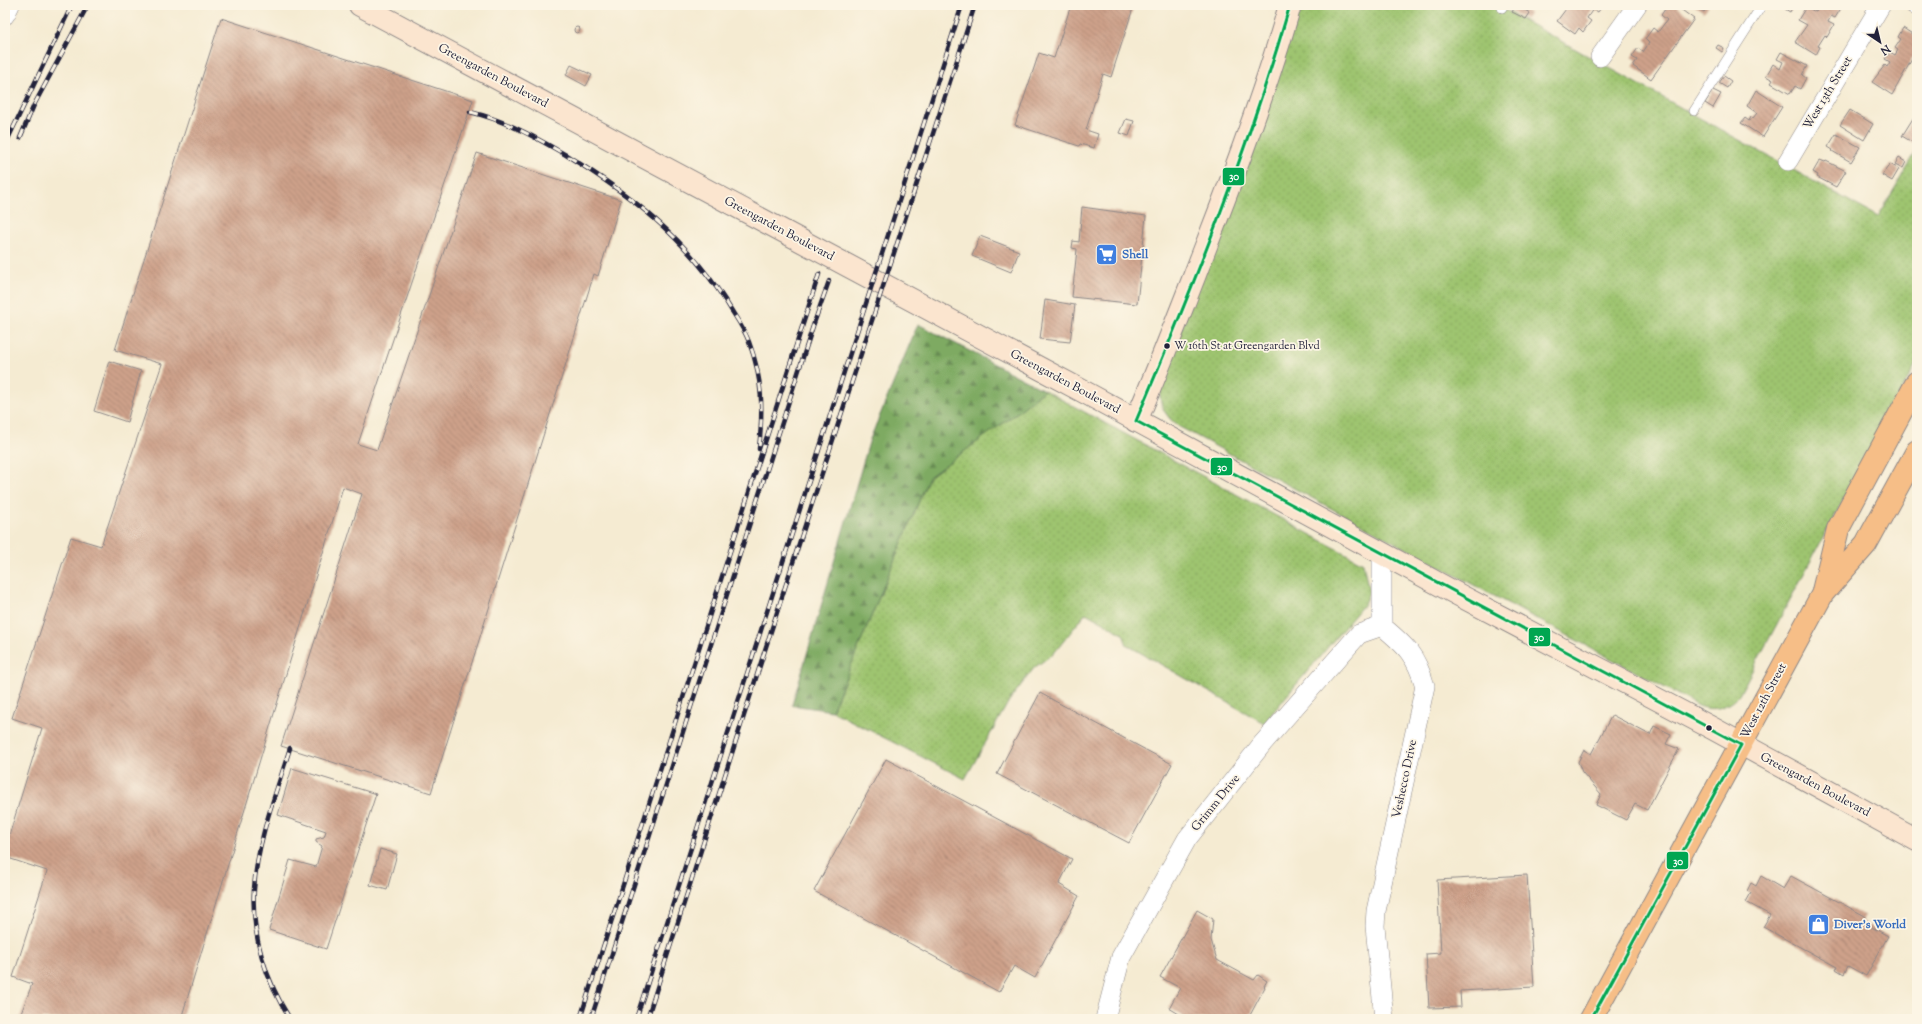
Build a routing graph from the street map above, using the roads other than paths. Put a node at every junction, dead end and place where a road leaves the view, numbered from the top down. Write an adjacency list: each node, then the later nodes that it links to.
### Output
1 (10, 5): 7 (street)
2 (360, 5): 12 (street, Greengarden Boulevard)
3 (1290, 5): 12 (street)
4 (1637, 5): 8 (street)
5 (1762, 5): 9 (lane)
6 (1881, 5): 10 (street, West 13th Street)
7 (5, 14)
8 (1600, 57)
9 (1694, 111)
10 (1788, 160)
11 (1917, 382): 15 (main road, West 12th Street)
12 (1136, 421): 14 (street, Greengarden Boulevard)
13 (1917, 451): 15 (main road, West 12th Street)
14 (1382, 553): 16 (street); 17 (street, Greengarden Boulevard)
15 (1823, 594): 17 (main road, West 12th Street)
16 (1382, 626): 19 (street, Grimm Drive); 20 (street, Veshecco Drive)
17 (1740, 745): 18 (street, Greengarden Boulevard); 21 (main road, West 12th Street)
18 (1917, 840)
19 (1105, 1019)
20 (1384, 1019)
21 (1591, 1019)

